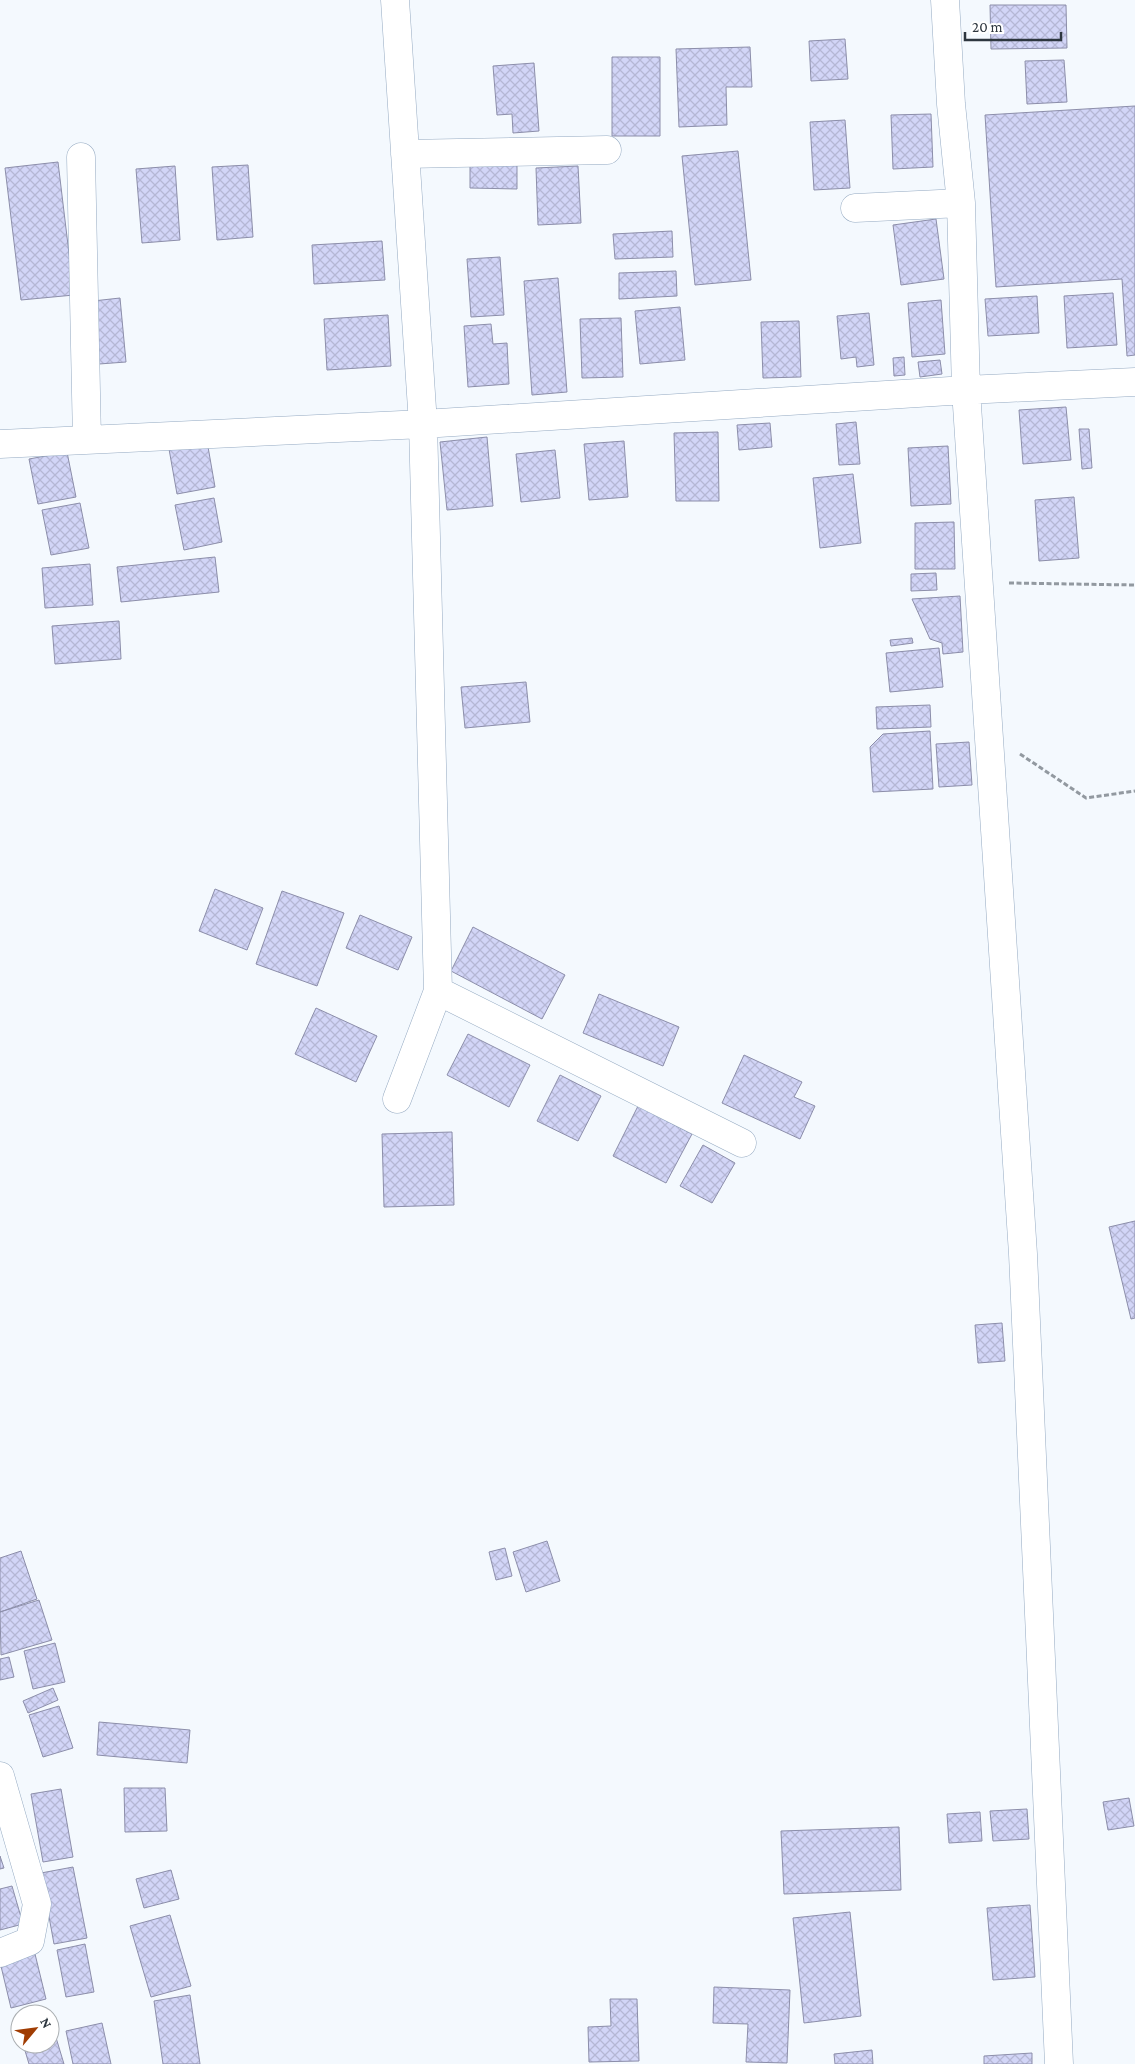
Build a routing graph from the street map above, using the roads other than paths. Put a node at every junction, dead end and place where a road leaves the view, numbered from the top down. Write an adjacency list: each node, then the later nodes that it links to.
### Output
1 (395, 0): 4 (street)
2 (945, 0): 6 (street)
3 (607, 150): 4 (street)
4 (405, 154): 10 (street)
5 (81, 157): 11 (street)
6 (961, 203): 7 (street); 9 (street)
7 (855, 208)
8 (1135, 382): 9 (street)
9 (966, 390): 10 (street); 18 (street)
10 (424, 424): 11 (street); 13 (street)
11 (87, 440): 12 (street)
12 (0, 444)
13 (438, 991): 14 (street); 15 (street)
14 (397, 1100)
15 (742, 1143)
16 (0, 1776): 17 (street)
17 (0, 1953)
18 (1059, 2064)

